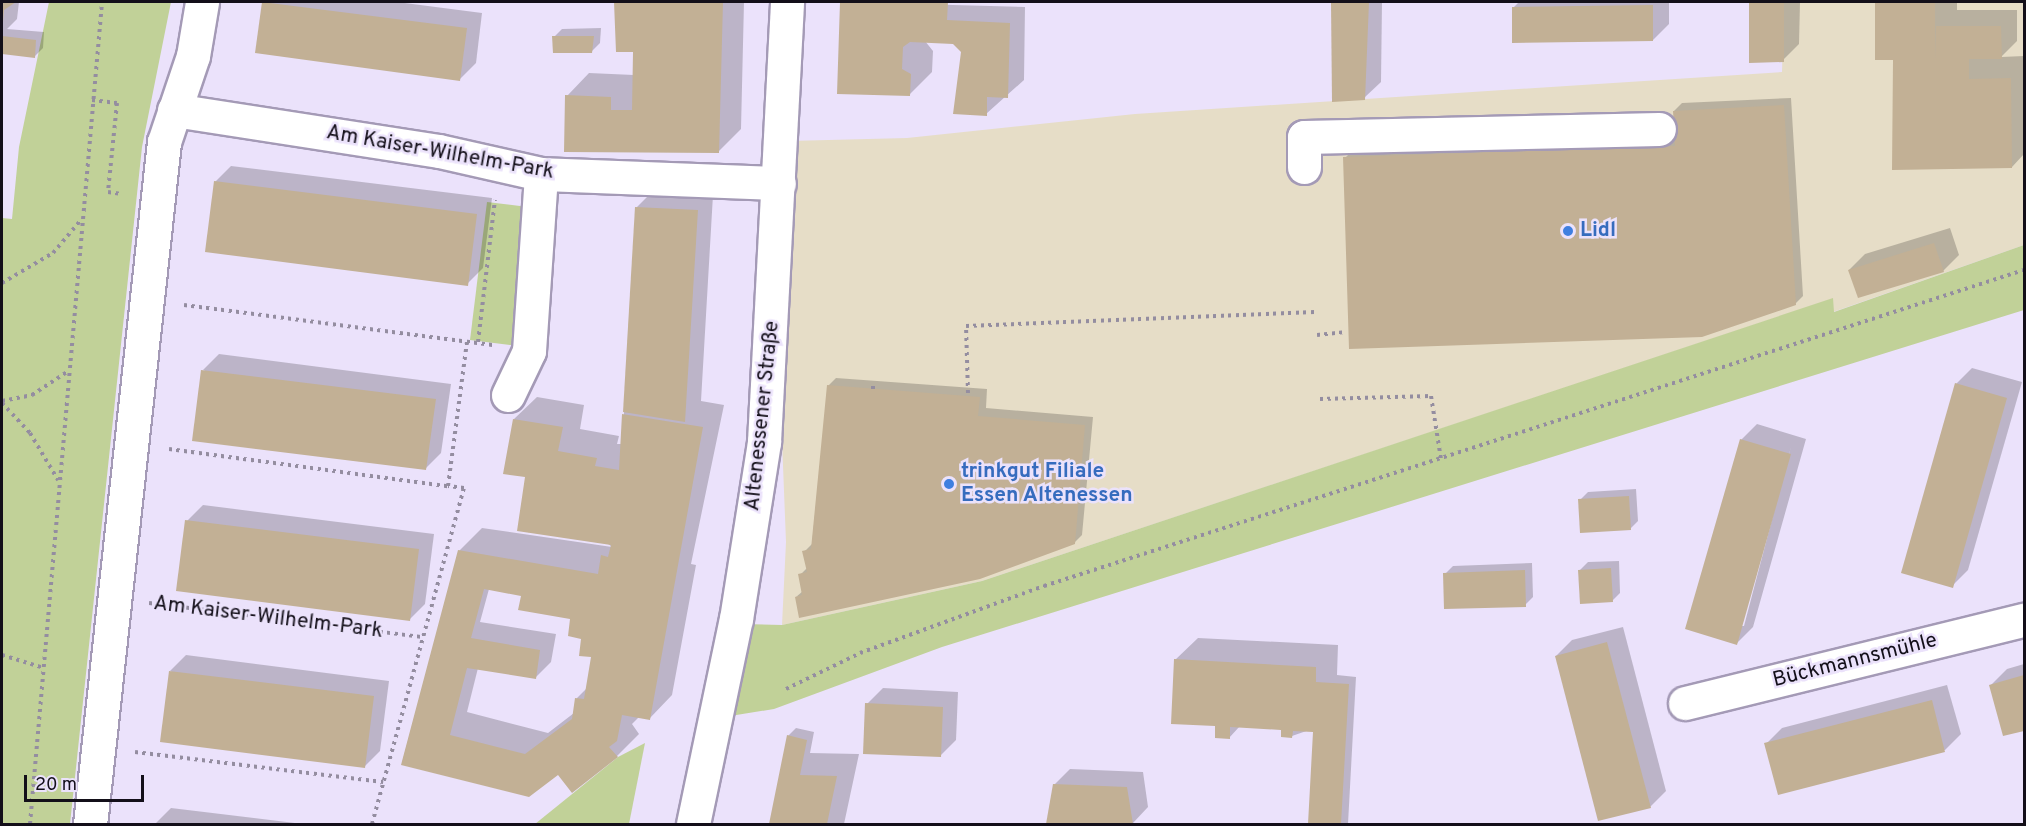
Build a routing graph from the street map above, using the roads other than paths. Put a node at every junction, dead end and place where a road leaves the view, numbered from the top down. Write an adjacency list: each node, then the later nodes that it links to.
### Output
1 (202, 2): 3 (street)
2 (787, 2): 7 (street, Altenessener Straße)
3 (174, 110): 6 (street, Am Kaiser-Wilhelm-Park); 11 (street)
4 (1659, 129): 5 (street)
5 (1305, 167)
6 (541, 174): 7 (street, Am Kaiser-Wilhelm-Park); 8 (street)
7 (779, 183): 12 (street, Altenessener Straße)
8 (508, 395)
9 (2025, 620): 10 (street, Bückmannsmühle)
10 (1685, 703)
11 (90, 825)
12 (693, 825)

